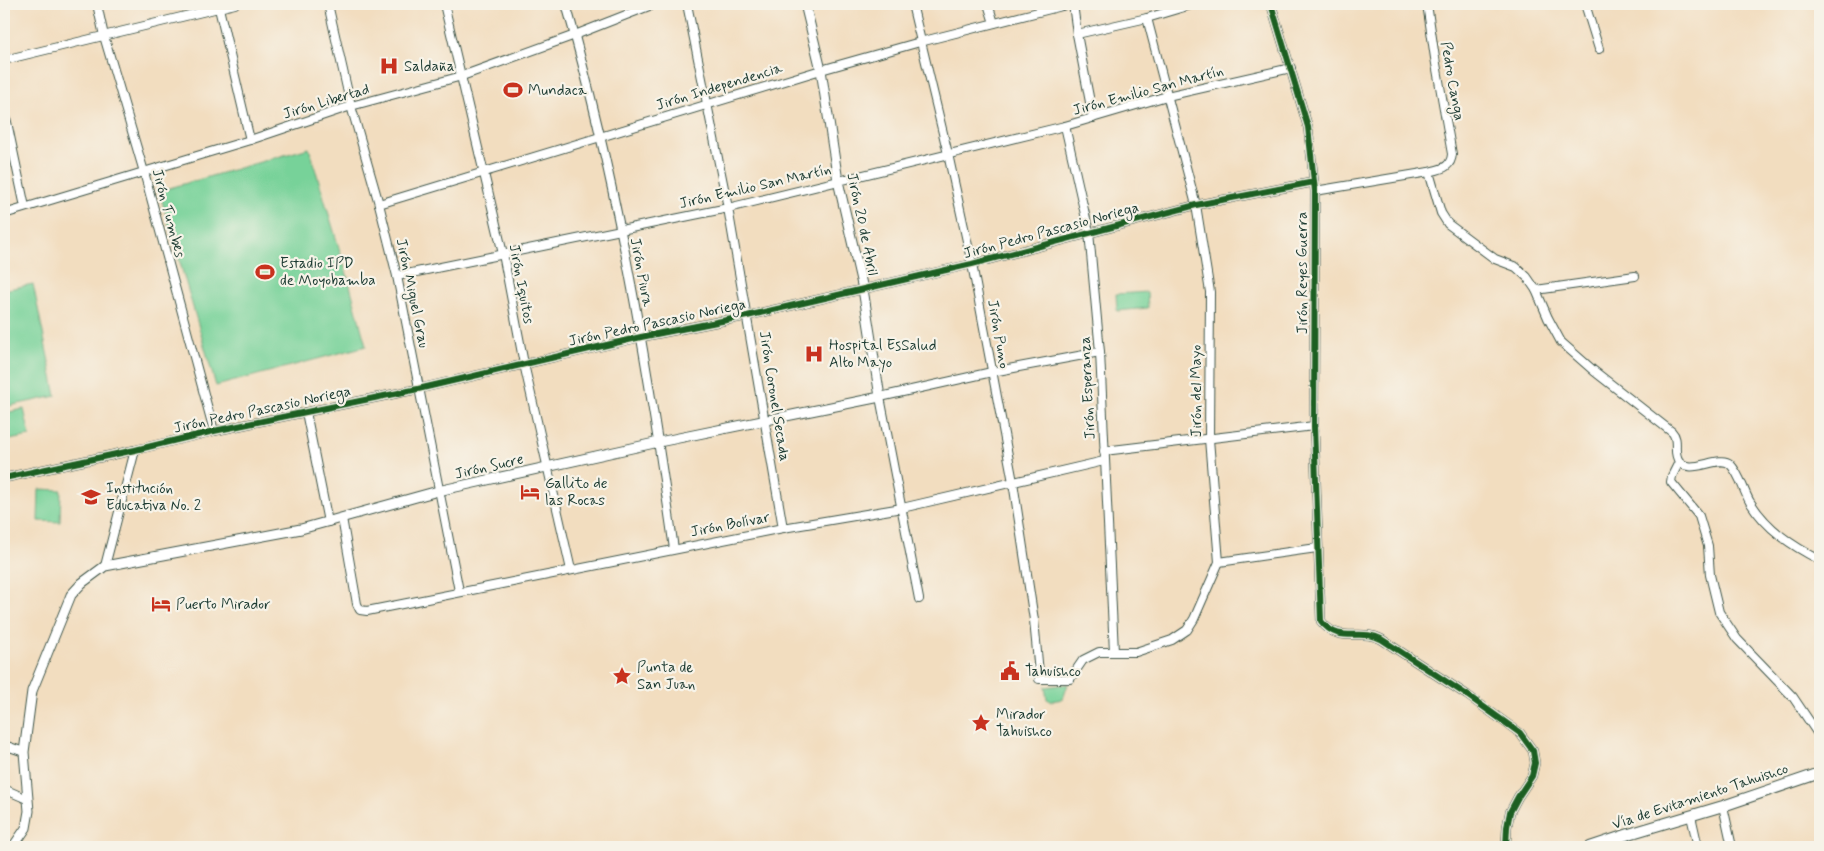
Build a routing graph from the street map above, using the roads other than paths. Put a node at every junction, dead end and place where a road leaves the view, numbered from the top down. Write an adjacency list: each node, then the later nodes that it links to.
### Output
1 (97, 4): 23 (street, Jirón Tumbes)
2 (235, 4): 16 (street)
3 (328, 4): 32 (street, Jirón Miguel Grau)
4 (444, 4): 29 (street, Jirón Iquitos)
5 (566, 4): 22 (street, Jirón Piura)
6 (654, 4): 22 (street, Jirón Libertad)
7 (687, 4): 31 (street, Jirón Coronel Secada)
8 (805, 4): 28 (street, Jirón 20 de Abril)
9 (912, 4): 24 (street, Jirón Puno)
10 (988, 4): 19 (street)
11 (1072, 4): 19 (street, Jirón Independencia); 20 (street)
12 (1194, 4): 17 (street)
13 (1271, 4): 27 (street, Jirón Reyes Guerra)
14 (1427, 4): 39 (street, Pedro Canga)
15 (1585, 4): 25 (street)
16 (219, 6): 23 (street); 37 (street)
17 (1160, 14): 18 (street); 21 (street)
18 (1147, 18): 20 (street); 21 (street, Jirón del Mayo)
19 (994, 23): 24 (street, Jirón Independencia)
20 (1076, 34): 34 (street)
21 (1151, 34): 30 (street, Jirón del Mayo)
22 (575, 35): 29 (street, Jirón Libertad); 36 (street, Jirón Piura)
23 (104, 36): 26 (street); 40 (street, Jirón Tumbes)
24 (920, 42): 28 (street, Jirón Independencia); 38 (street, Jirón Puno)
25 (1599, 49)
26 (4, 60)
27 (1291, 68): 30 (street, Jirón Emilio San Martín); 44 (street, Jirón Reyes Guerra)
28 (821, 70): 31 (street, Jirón Independencia); 43 (street, Jirón 20 de Abril)
29 (462, 76): 32 (street, Jirón Libertad); 42 (street, Jirón Iquitos)
30 (1167, 96): 34 (street, Jirón Emilio San Martín); 46 (street, Jirón del Mayo)
31 (706, 103): 36 (street, Jirón Independencia); 48 (street, Jirón Coronel Secada)
32 (351, 106): 37 (street, Jirón Libertad); 45 (street, Jirón Miguel Grau)
33 (4, 108): 47 (street)
34 (1093, 118): 35 (street, Jirón Emilio San Martín)
35 (1065, 126): 38 (street, Jirón Emilio San Martín); 51 (street, Jirón Esperanza)
36 (601, 137): 42 (street, Jirón Independencia); 50 (street, Jirón Piura)
37 (250, 140): 40 (street, Jirón Libertad)
38 (948, 154): 43 (street, Jirón Emilio San Martín); 53 (street, Jirón Puno)
39 (1451, 162): 41 (street, Jirón Pedro Pascasio Noriega)
40 (144, 172): 47 (street, Jirón Libertad); 68 (street, Jirón Tumbes)
41 (1429, 172): 44 (street, Jirón Pedro Pascasio Noriega); 57 (street)
42 (483, 174): 45 (street, Jirón Independencia); 52 (street, Jirón Iquitos)
43 (838, 181): 48 (street, Jirón Emilio San Martín); 56 (street, Jirón 20 de Abril)
44 (1315, 187): 46 (street, Jirón Pedro Pascasio Noriega); 67 (street, Jirón Reyes Guerra)
45 (379, 204): 54 (street, Jirón Miguel Grau)
46 (1196, 204): 51 (street, Jirón Pedro Pascasio Noriega); 69 (street, Jirón del Mayo)
47 (26, 207): 49 (street, Jirón Libertad)
48 (728, 208): 50 (street, Jirón Emilio San Martín); 58 (street, Jirón Coronel Secada)
49 (4, 214)
50 (620, 229): 52 (street, Jirón Emilio San Martín); 59 (street, Jirón Piura)
51 (1088, 232): 53 (street, Jirón Pedro Pascasio Noriega); 60 (street, Jirón Esperanza)
52 (503, 254): 54 (street, Jirón Emilio San Martín); 61 (street, Jirón Iquitos)
53 (972, 264): 56 (street, Jirón Pedro Pascasio Noriega); 62 (street, Jirón Puno)
54 (397, 276): 63 (street, Jirón Miguel Grau)
55 (1635, 276): 57 (street)
56 (863, 288): 58 (street, Jirón Pedro Pascasio Noriega); 64 (street, Jirón 20 de Abril)
57 (1536, 290): 74 (street)
58 (747, 316): 59 (street, Jirón Pedro Pascasio Noriega); 66 (street, Jirón Coronel Secada)
59 (641, 337): 61 (street, Jirón Pedro Pascasio Noriega); 70 (street, Jirón Piura)
60 (1100, 352): 62 (street); 72 (street, Jirón Esperanza)
61 (524, 364): 63 (street, Jirón Pedro Pascasio Noriega); 75 (street, Jirón Iquitos)
62 (992, 372): 64 (street); 77 (street, Jirón Puno)
63 (418, 389): 65 (street, Jirón Pedro Pascasio Noriega); 78 (street, Jirón Miguel Grau)
64 (880, 397): 66 (street, Jirón Sucre); 79 (street, Jirón 20 de Abril)
65 (306, 412): 68 (street, Jirón Pedro Pascasio Noriega); 81 (street)
66 (764, 420): 70 (street, Jirón Sucre); 82 (street, Jirón Coronel Secada)
67 (1314, 426): 69 (street); 83 (street, Jirón Reyes Guerra)
68 (214, 430): 71 (street, Jirón Pedro Pascasio Noriega)
69 (1209, 439): 72 (street); 86 (street, Jirón del Mayo)
70 (659, 442): 75 (street, Jirón Sucre); 84 (street, Jirón Piura)
71 (135, 450): 76 (street, Jirón Pedro Pascasio Noriega); 87 (street)
72 (1104, 451): 73 (street, Jirón Esperanza)
73 (1104, 461): 77 (street, Jirón Bolívar); 91 (street, Jirón Esperanza)
74 (1679, 462): 85 (street); 93 (street)
75 (546, 467): 78 (street, Jirón Sucre); 88 (street, Jirón Iquitos)
76 (4, 478)
77 (1013, 482): 79 (street, Jirón Bolívar); 92 (street, Jirón Puno)
78 (438, 491): 80 (street, Jirón Sucre); 89 (street, Jirón Miguel Grau)
79 (902, 508): 82 (street, Jirón Bolívar); 90 (street, Jirón 20 de Abril)
80 (342, 518): 81 (street, Jirón Sucre); 89 (street, Jirón Bolívar)
81 (328, 522): 87 (street, Jirón Sucre)
82 (783, 528): 84 (street, Jirón Bolívar)
83 (1317, 548): 86 (street); 103 (street, Jirón Reyes Guerra)
84 (674, 549): 88 (street, Jirón Bolívar)
85 (1820, 560)
86 (1219, 562): 91 (street, Jirón del Mayo)
87 (105, 566): 95 (street)
88 (571, 570): 89 (street, Jirón Bolívar)
89 (459, 591)
90 (919, 599)
91 (1114, 652): 92 (street, Jirón del Mayo)
92 (1070, 679)
93 (1820, 737)
94 (4, 745): 95 (street)
95 (24, 752): 98 (street)
96 (1820, 773): 99 (main road, Vía de Evitamiento Tahuishco)
97 (4, 789): 98 (street)
98 (27, 799): 102 (street)
99 (1723, 806): 100 (main road, Vía de Evitamiento Tahuishco); 105 (street)
100 (1691, 816): 101 (main road, Vía de Evitamiento Tahuishco); 104 (street)
101 (1597, 846)
102 (13, 847)
103 (1506, 847)
104 (1698, 847)
105 (1732, 847)

